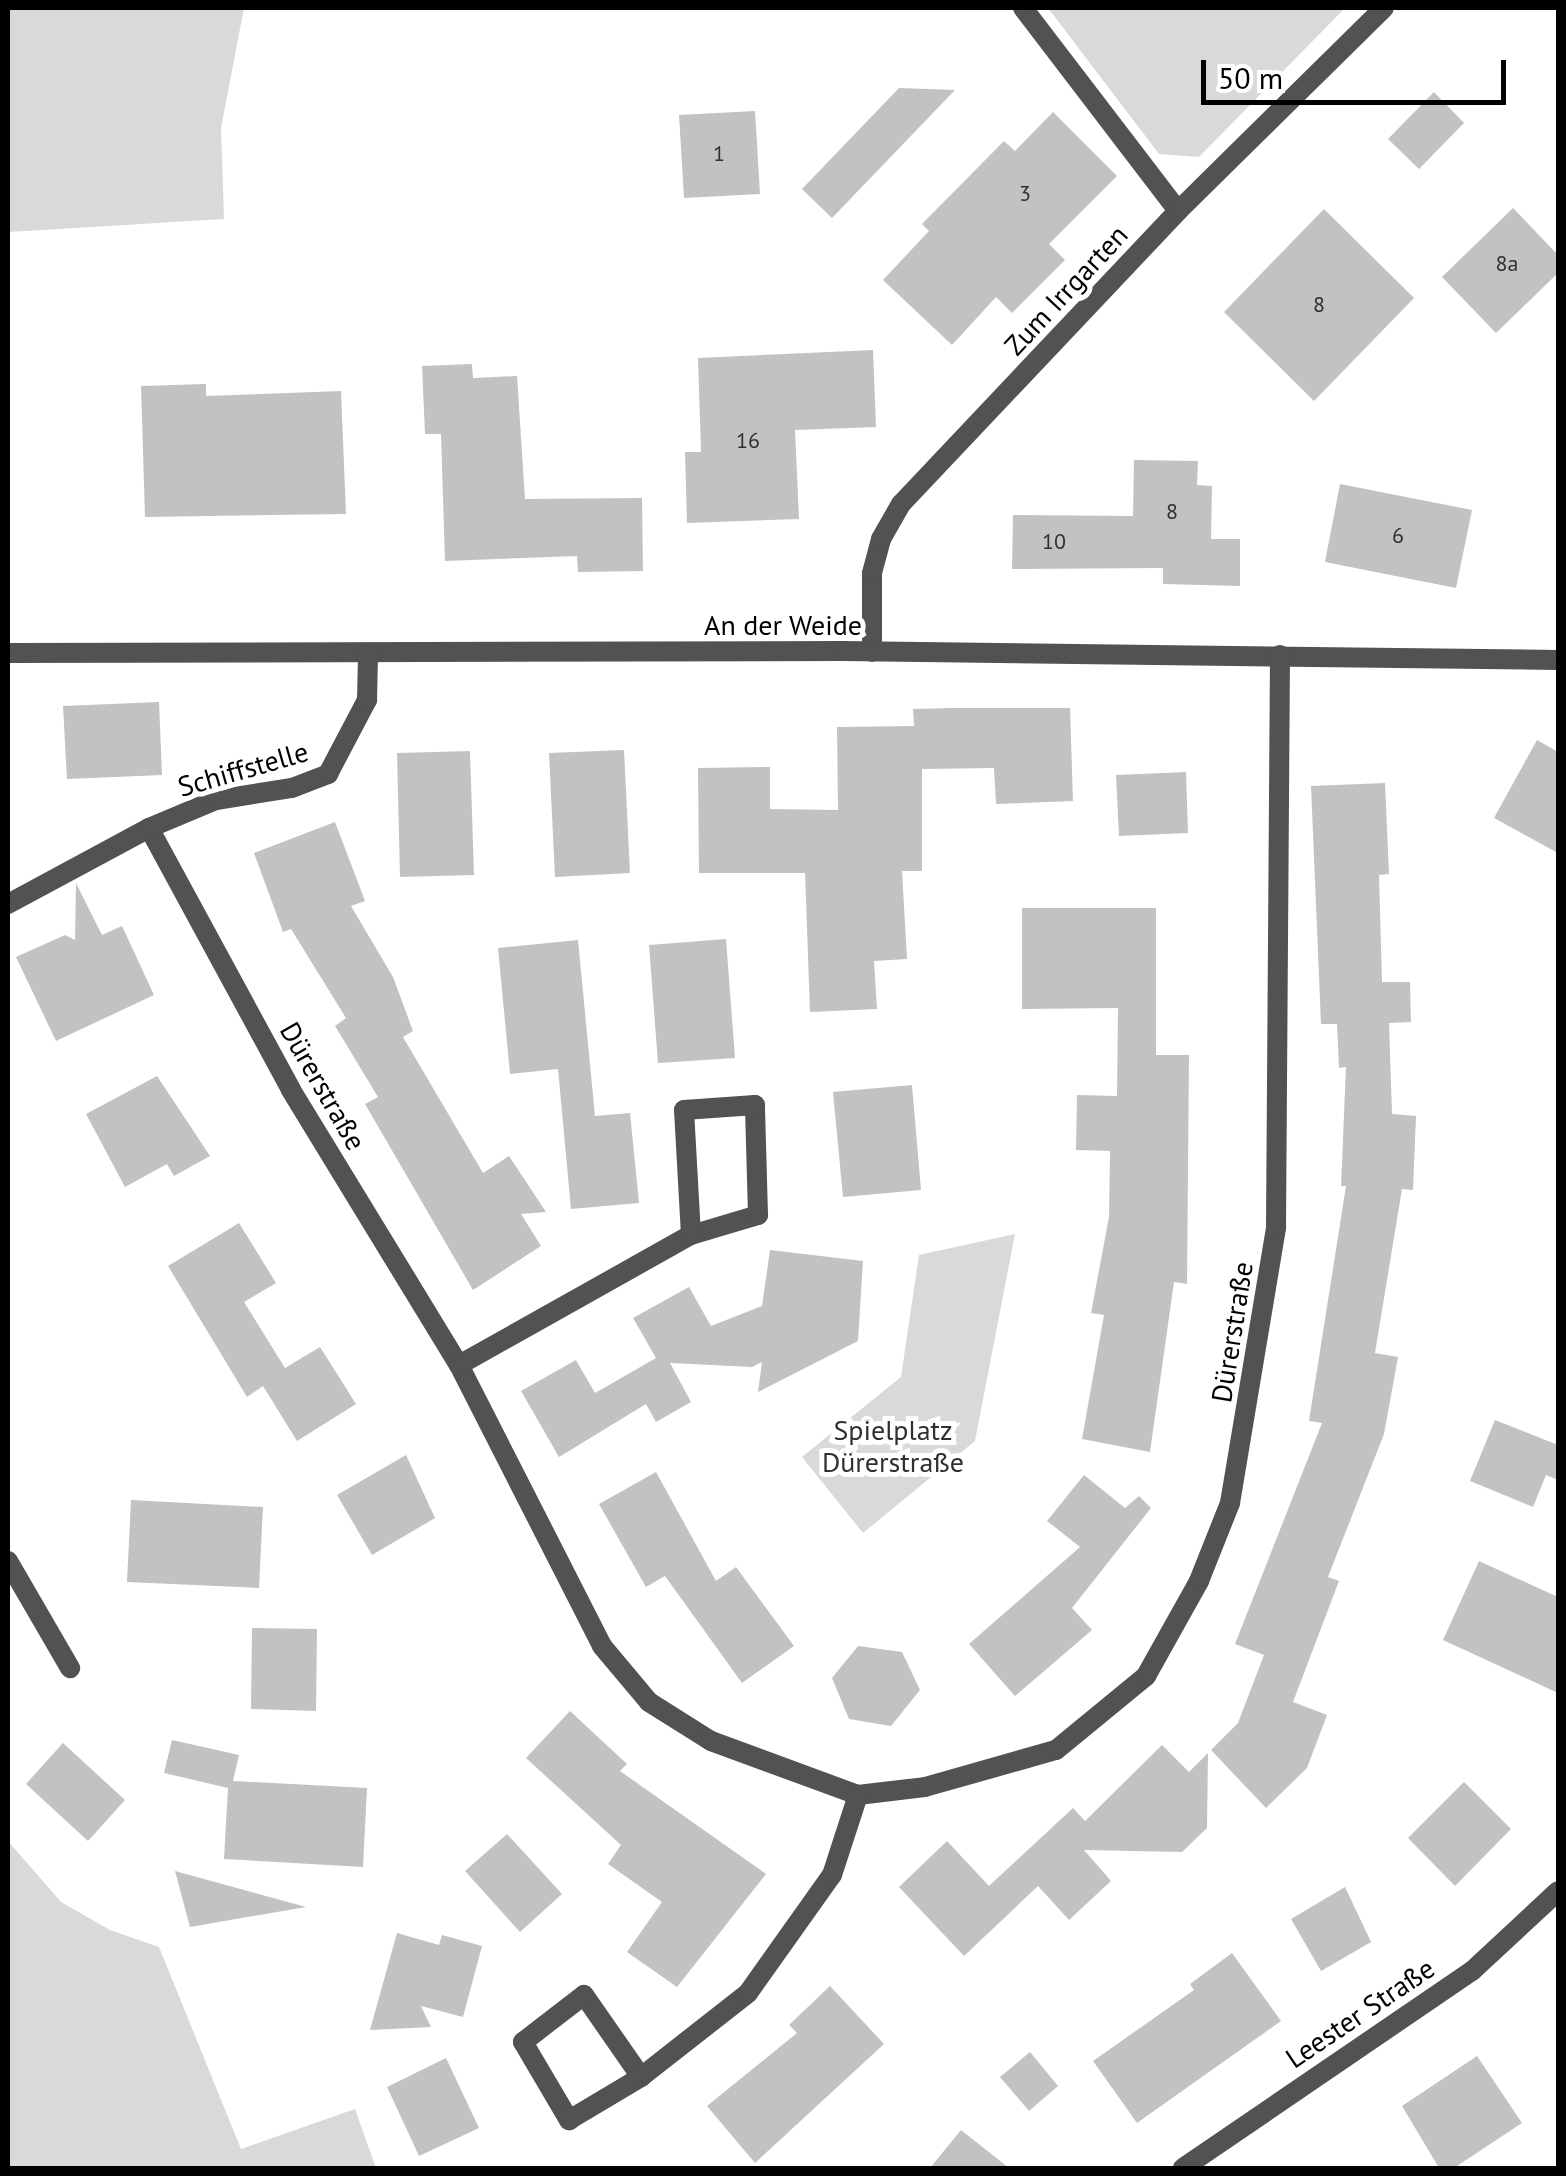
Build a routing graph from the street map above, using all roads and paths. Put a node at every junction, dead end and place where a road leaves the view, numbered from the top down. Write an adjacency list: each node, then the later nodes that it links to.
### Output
1 (1023, 8): 3 (street)
2 (1384, 8): 3 (street, Zum Irrgarten)
3 (1178, 211): 4 (street, Zum Irrgarten)
4 (872, 652): 6 (street, An der Weide); 7 (street, An der Weide)
5 (8, 654): 7 (street, An der Weide)
6 (1280, 654): 8 (street, An der Weide); 15 (street, Dürerstraße)
7 (368, 657): 9 (street, Schiffstelle)
8 (1558, 660)
9 (148, 828): 10 (street, Schiffstelle); 12 (street, Dürerstraße)
10 (8, 904)
11 (691, 1235): 11 (street); 12 (street)
12 (459, 1365): 15 (street, Dürerstraße)
13 (8, 1561): 14 (street)
14 (70, 1668)
15 (858, 1795): 17 (street)
16 (1558, 1891): 18 (street, Leester Straße)
17 (641, 2078): 17 (street)
18 (1183, 2168)

